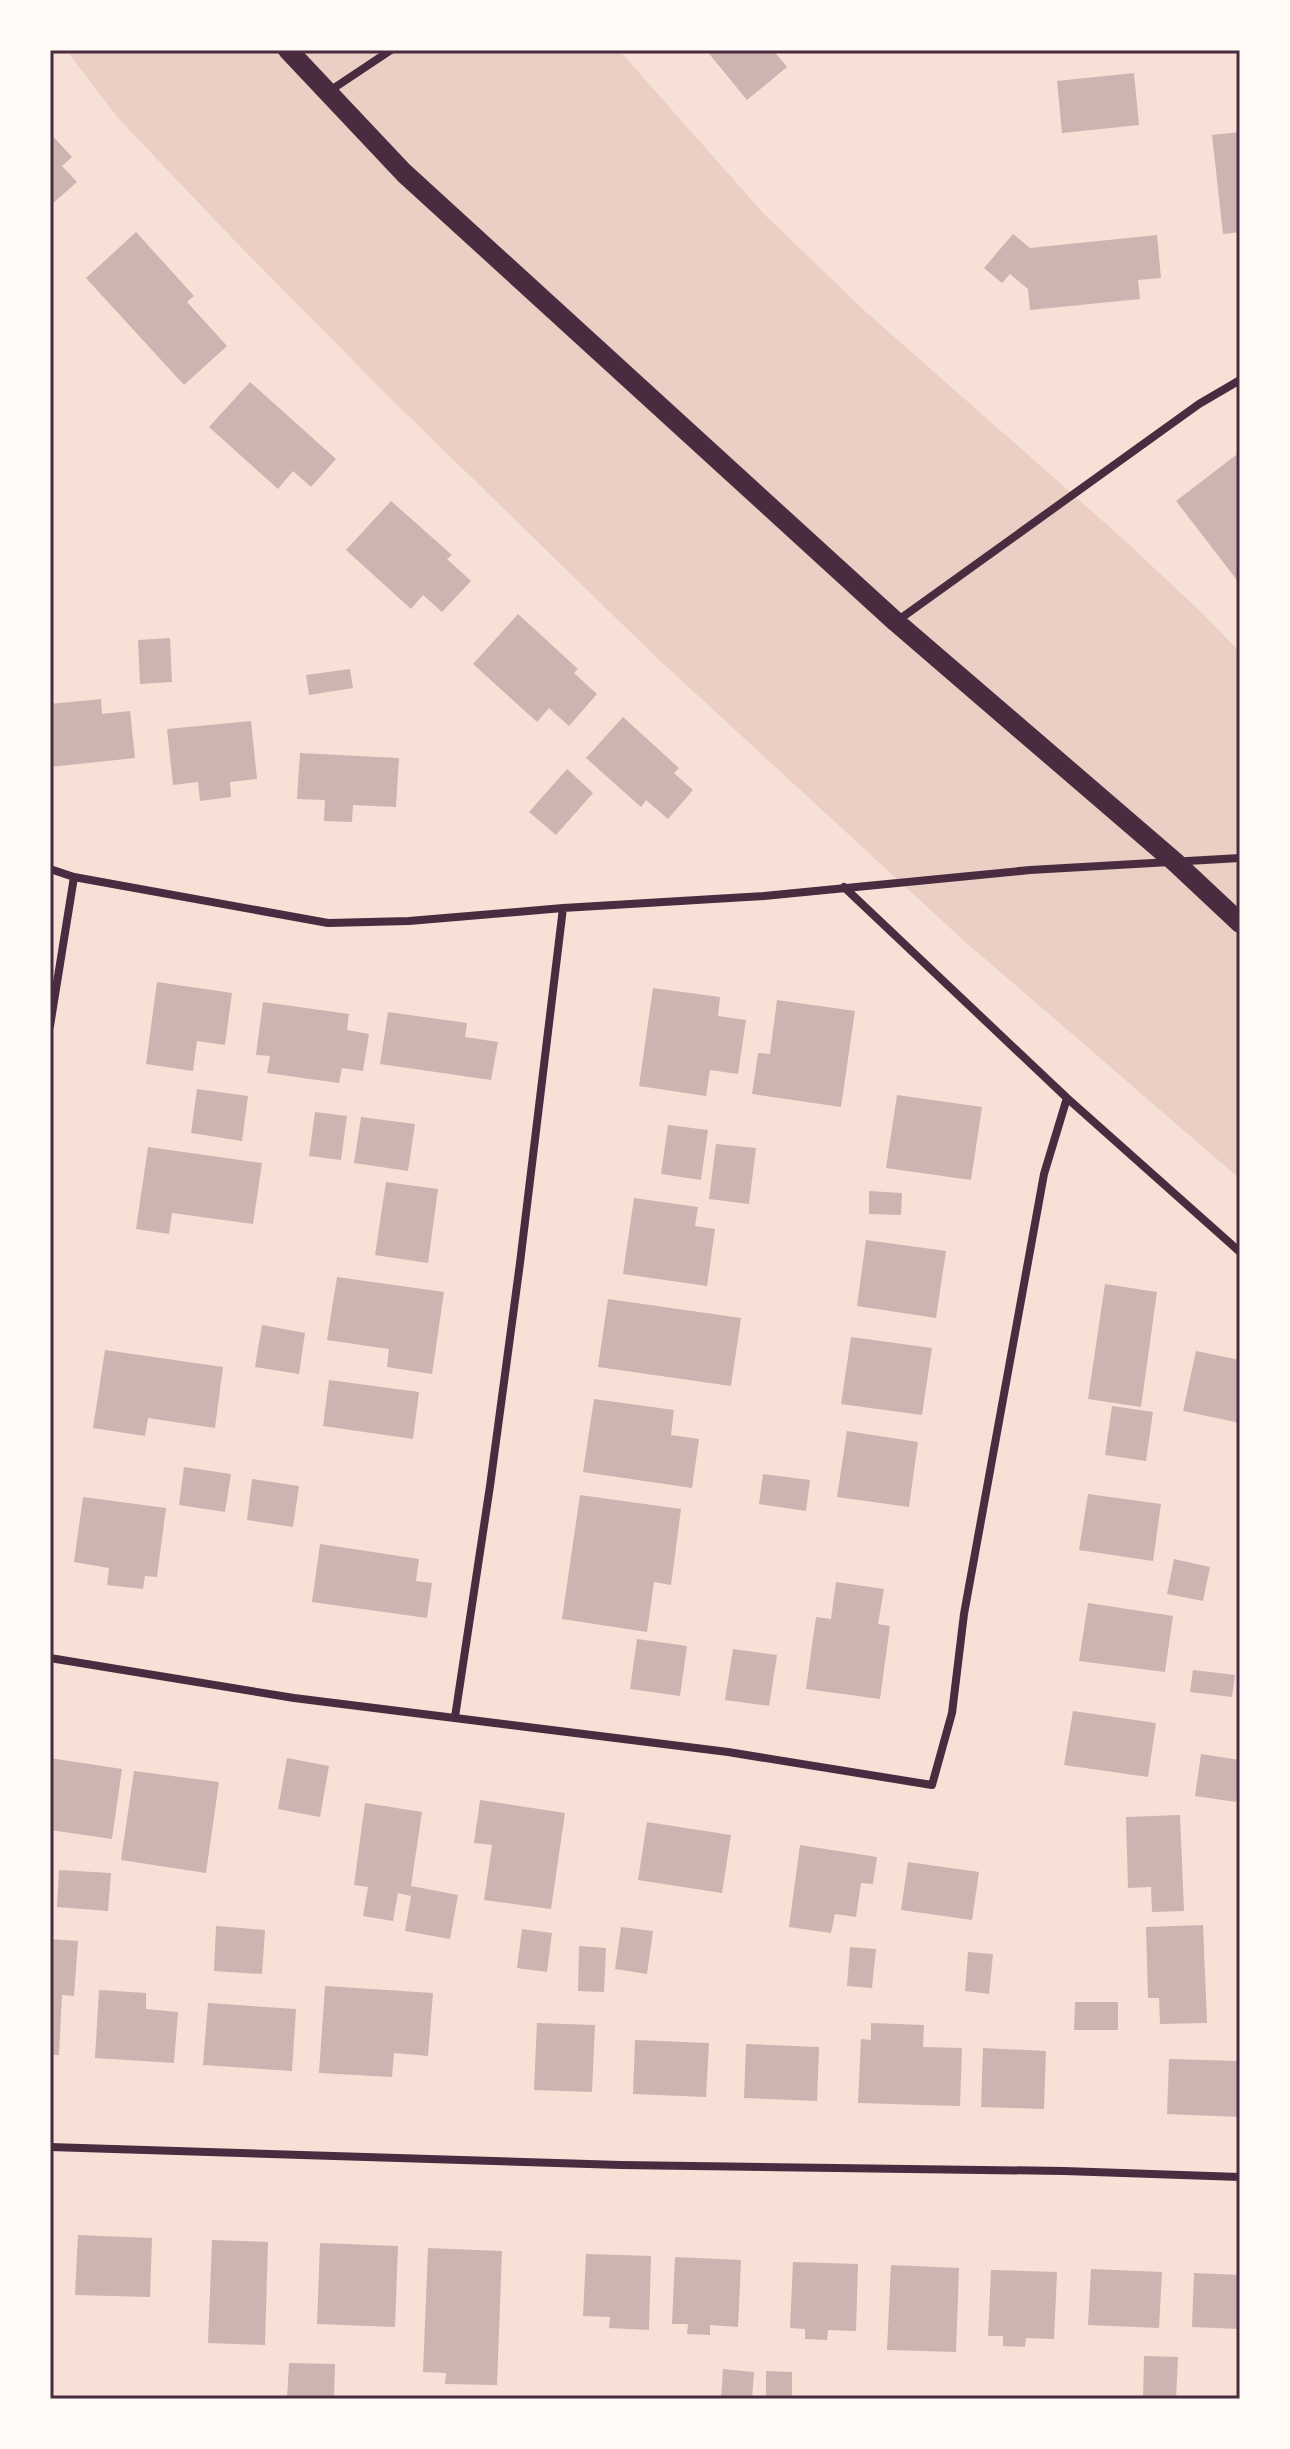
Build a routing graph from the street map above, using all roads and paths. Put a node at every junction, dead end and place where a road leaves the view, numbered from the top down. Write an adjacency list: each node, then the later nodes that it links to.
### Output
1 (288, 50): 3 (main road)
2 (391, 50): 3 (street)
3 (327, 92): 5 (main road)
4 (1240, 380): 5 (street)
5 (896, 622): 7 (main road)
6 (1240, 858): 7 (street)
7 (1175, 862): 10 (street); 12 (main road)
8 (50, 869): 9 (street)
9 (74, 877): 11 (street); 13 (street)
10 (844, 887): 11 (street); 14 (street)
11 (563, 908): 17 (street)
12 (1240, 923)
13 (50, 1026)
14 (1067, 1098): 15 (street); 17 (street)
15 (1240, 1252)
16 (50, 1658): 17 (street)
17 (455, 1717)
18 (50, 2147): 19 (street)
19 (1240, 2177)

